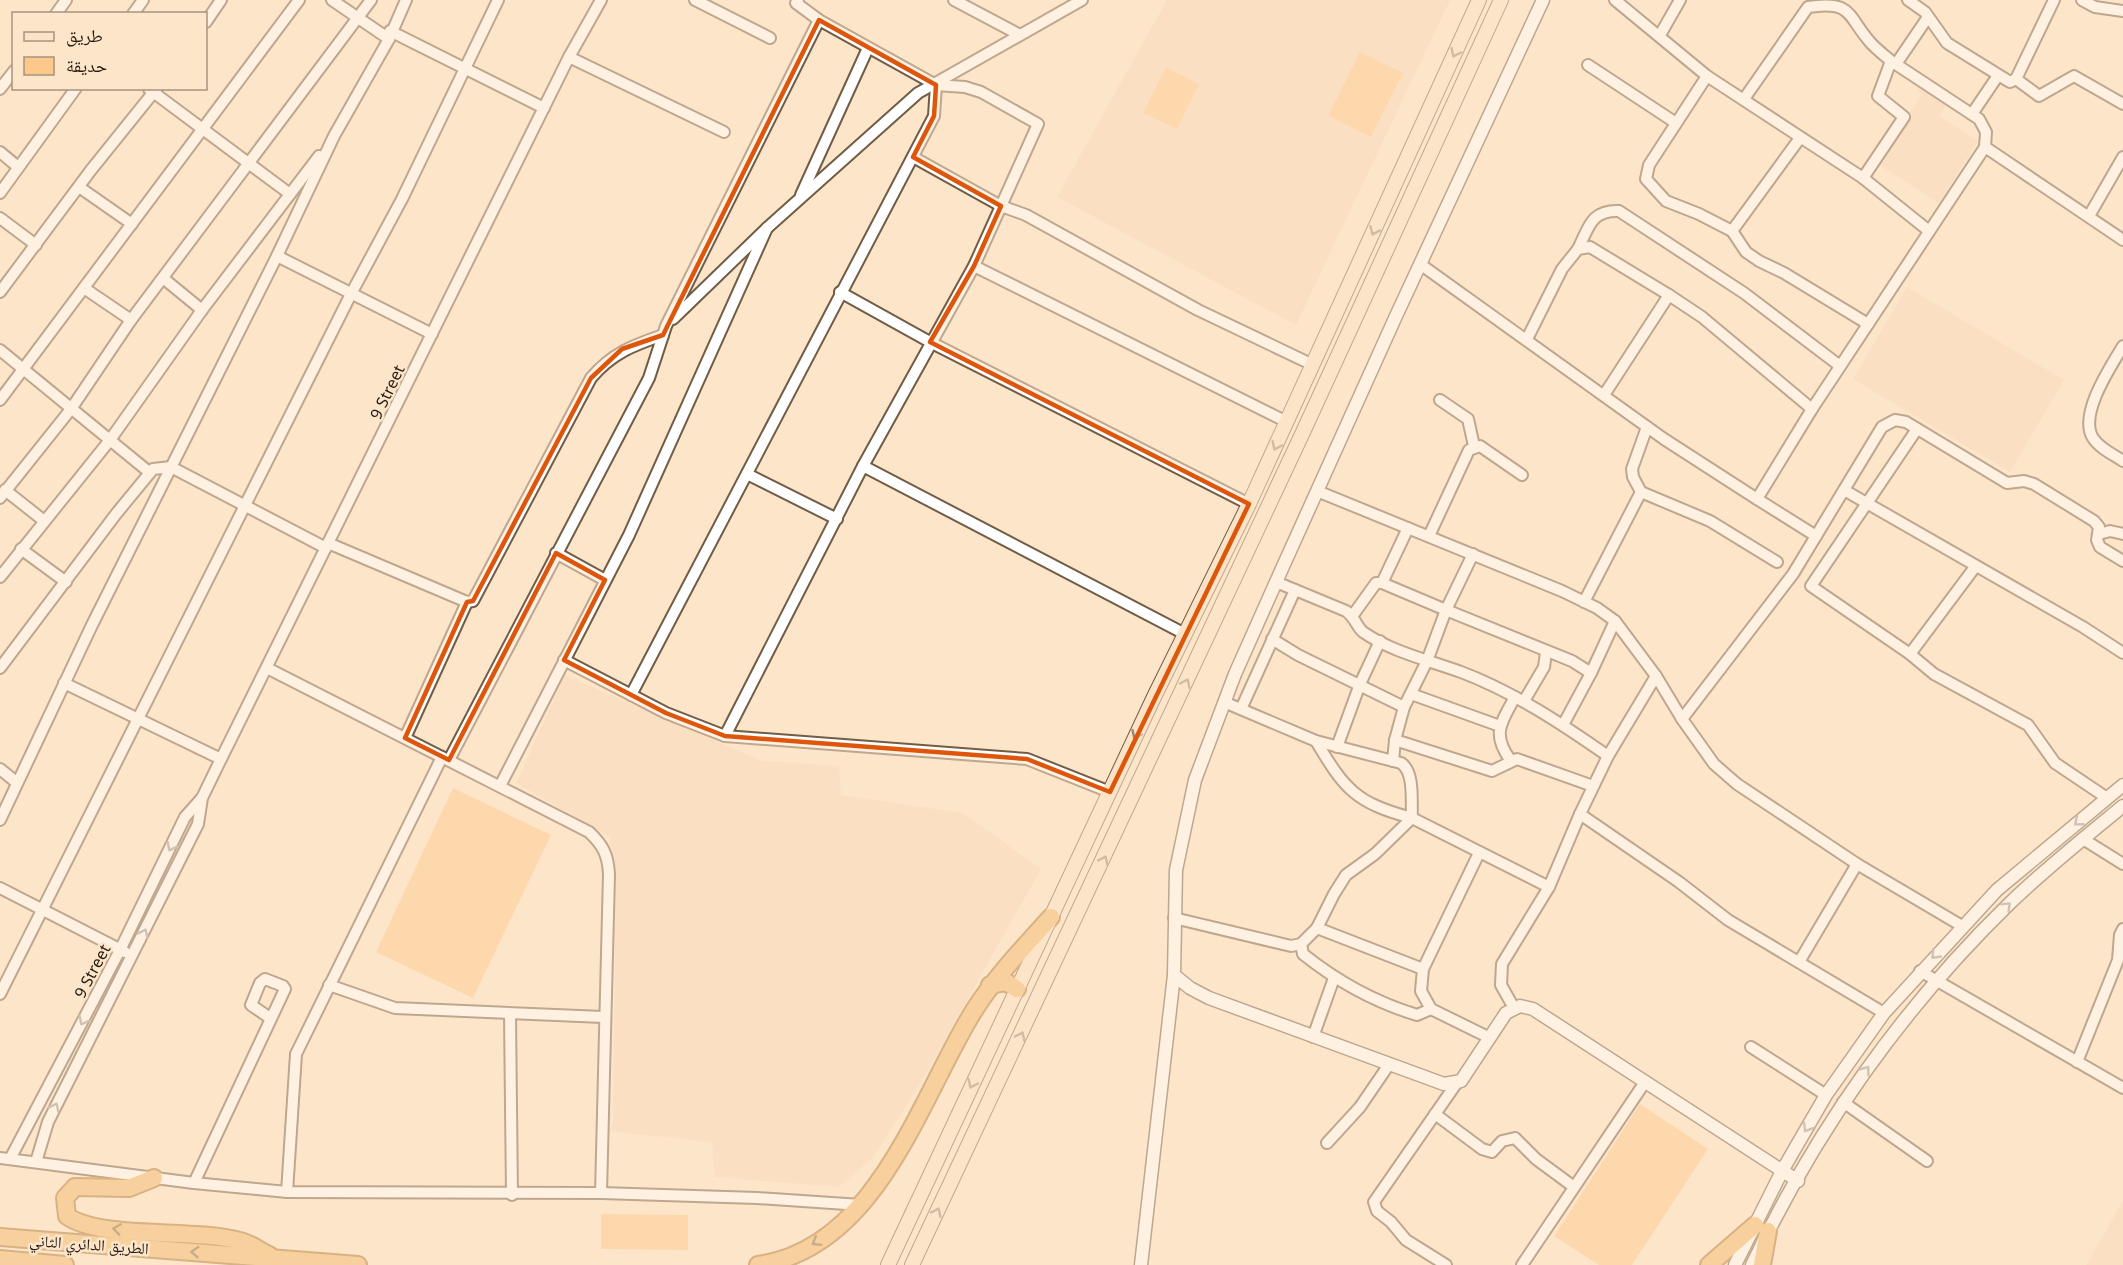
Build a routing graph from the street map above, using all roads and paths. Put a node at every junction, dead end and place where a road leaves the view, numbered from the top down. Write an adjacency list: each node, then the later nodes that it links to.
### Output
1 (143, 0): 22 (street)
2 (221, 0): 26 (street)
3 (299, 0): 49 (street)
4 (332, 0): 24 (street)
5 (371, 0): 24 (street)
6 (406, 0): 27 (street)
7 (498, 0): 35 (street)
8 (602, 0): 32 (street, 9 Street)
9 (695, 0): 30 (street)
10 (798, 0): 25 (street)
11 (954, 0): 28 (street)
12 (1082, 0): 28 (street)
13 (1479, 0): 92 (main road, one-way to 92)
14 (1502, 0): 164 (main road, one-way to 14)
15 (1544, 0): 75 (street)
16 (1616, 0): 29 (street)
17 (1680, 0): 29 (street)
18 (1908, 0): 23 (street)
19 (2054, 0): 39 (street)
20 (2082, 0): 21 (street)
21 (2123, 11)
22 (134, 12)
23 (1928, 17): 33 (street); 38 (street)
24 (357, 18): 27 (street); 57 (street)
25 (819, 20): 31 (street); 86 (street)
26 (207, 21)
27 (389, 35): 35 (street); 51 (street)
28 (1020, 35): 40 (street)
29 (1660, 35): 37 (street)
30 (770, 38)
31 (867, 48): 40 (street); 63 (street)
32 (569, 57): 46 (street, 9 Street); 50 (street)
33 (1893, 63): 44 (street); 47 (street); 59 (street)
34 (1588, 65): 48 (street)
35 (464, 68): 46 (street); 81 (street)
36 (12, 74): 41 (street)
37 (1707, 76): 44 (street); 48 (street)
38 (1997, 76): 39 (street); 47 (street)
39 (2016, 79): 45 (street)
40 (936, 85): 55 (street); 63 (street); 64 (street)
41 (0, 89)
42 (75, 90): 58 (street)
43 (153, 90): 49 (street); 60 (street)
44 (1744, 99): 52 (street)
45 (2123, 104)
46 (544, 108): 87 (street, 9 Street)
47 (1972, 114): 53 (street)
48 (1676, 123): 69 (street)
49 (204, 130): 57 (street); 67 (street)
50 (724, 132)
51 (334, 136): 62 (street); 74 (street)
52 (1800, 138): 59 (street); 69 (street)
53 (1985, 147): 65 (street); 70 (street)
54 (0, 152): 58 (street)
55 (913, 157): 64 (street); 80 (street)
56 (2123, 157): 65 (street)
57 (250, 165): 62 (street); 77 (street)
58 (18, 167): 61 (street)
59 (1863, 178): 70 (street)
60 (79, 187): 67 (street); 72 (street)
61 (0, 193)
62 (290, 194): 83 (street)
63 (799, 200): 68 (street)
64 (1001, 206): 76 (street); 92 (street)
65 (2089, 216): 71 (street)
66 (0, 218): 72 (street)
67 (132, 225): 78 (street)
68 (767, 228): 86 (street); 134 (street)
69 (1732, 231): 85 (street)
70 (1929, 231): 85 (street)
71 (2123, 240)
72 (36, 245): 79 (street)
73 (1578, 249): 82 (street); 88 (street); 93 (street)
74 (277, 256): 81 (street); 107 (street)
75 (1419, 264): 88 (street); 112 (street)
76 (974, 266): 89 (street); 100 (street)
77 (163, 278): 83 (street); 84 (street)
78 (84, 288): 84 (street); 94 (street)
79 (0, 292)
80 (840, 292): 89 (street); 109 (street)
81 (351, 294): 87 (street); 118 (street)
82 (1669, 294): 95 (street); 99 (street)
83 (202, 310): 103 (street)
84 (131, 320): 98 (street)
85 (1868, 324): 93 (street)
86 (665, 330): 128 (street); 139 (street)
87 (432, 334): 126 (street, 9 Street)
88 (1527, 339): 95 (street)
89 (930, 342): 106 (street); 117 (street)
90 (2123, 346): 105 (street)
91 (0, 350): 94 (street)
92 (1311, 364): 100 (main road)
93 (1840, 366): 99 (street)
94 (24, 370): 96 (street); 98 (street)
95 (1604, 395): 101 (street)
96 (0, 400)
97 (1440, 400): 104 (street)
98 (71, 409): 103 (street); 114 (street)
99 (1812, 409): 115 (street)
100 (1287, 422): 117 (main road, one-way to 117)
101 (1647, 427): 113 (street); 115 (street)
102 (1917, 429): 111 (street); 116 (street); 122 (street)
103 (110, 440): 108 (street); 120 (street)
104 (1474, 446): 110 (street); 124 (street)
105 (2123, 462)
106 (863, 466): 119 (street); 144 (street)
107 (171, 467): 108 (street); 118 (street); 156 (street)
108 (149, 472): 135 (street)
109 (747, 474): 119 (street); 158 (street)
110 (1522, 475)
111 (1844, 490): 116 (street); 125 (street)
112 (1317, 491): 121 (street); 136 (street)
113 (1641, 492): 131 (street); 140 (street)
114 (3, 494): 120 (street)
115 (1757, 499): 125 (street)
116 (1867, 503): 132 (street); 149 (street)
117 (1249, 504): 144 (main road)
118 (244, 507): 126 (street); 166 (street)
119 (837, 519): 170 (street)
120 (43, 520): 127 (street)
121 (1408, 528): 124 (street); 137 (street)
122 (2099, 534): 123 (street); 130 (street)
123 (2123, 534)
124 (1429, 536): 129 (street)
125 (1816, 536): 167 (street)
126 (327, 545): 139 (street); 153 (street, 9 Street)
127 (21, 549): 133 (street); 135 (street)
128 (556, 553): 134 (street); 177 (street)
129 (1473, 554): 140 (street); 141 (street)
130 (2123, 561)
131 (1777, 562)
132 (1975, 567): 148 (street); 149 (street)
133 (0, 577)
134 (606, 580): 150 (street)
135 (66, 582): 152 (street)
136 (1276, 582): 138 (street); 162 (street)
137 (1382, 583): 141 (street); 142 (street)
138 (1295, 590): 142 (street); 145 (street)
139 (467, 602): 171 (street)
140 (1584, 602): 143 (street)
141 (1446, 610): 147 (street); 151 (street)
142 (1353, 615): 146 (street)
143 (1615, 621): 154 (street); 155 (street)
144 (1185, 634): 160 (main road)
145 (1272, 639): 157 (street); 165 (street)
146 (1380, 641): 151 (street); 157 (street)
147 (1546, 652): 154 (street); 161 (street)
148 (2123, 653)
149 (1910, 654): 187 (street)
150 (564, 660): 158 (street); 183 (street)
151 (1427, 661): 159 (street); 161 (street)
152 (0, 668)
153 (267, 668): 171 (street); 176 (street, 9 Street)
154 (1591, 673): 168 (street)
155 (1656, 676): 167 (street); 175 (street)
156 (64, 683): 166 (street); 181 (street)
157 (1360, 684): 163 (street); 174 (street)
158 (631, 694): 170 (street)
159 (1411, 694): 163 (street); 169 (street)
160 (1154, 697): 164 (main road); 185 (main road, one-way to 185)
161 (1519, 699): 168 (street); 169 (street)
162 (1224, 702): 165 (street); 200 (street)
163 (1404, 707): 172 (street)
164 (1175, 708): 255 (main road, one-way to 164)
165 (1241, 709): 173 (street)
166 (137, 719): 176 (street); 198 (street)
167 (1682, 719): 194 (street)
168 (1563, 724): 175 (street)
169 (1500, 726): 179 (street)
170 (725, 735): 185 (street)
171 (405, 738): 177 (street)
172 (1395, 740): 178 (street); 179 (street)
173 (1316, 741): 174 (street); 190 (street)
174 (1337, 747): 178 (street)
175 (1608, 756): 184 (street)
176 (221, 759): 186 (street, 9 Street)
177 (445, 759): 183 (street); 213 (street)
178 (1393, 761): 190 (street)
179 (1511, 761): 184 (street)
180 (0, 769): 181 (street)
181 (16, 782): 191 (street)
182 (2123, 785): 187 (street)
183 (500, 786): 221 (street)
184 (1593, 786): 189 (street)
185 (1110, 792): 199 (main road)
186 (202, 798): 205 (street, 9 Street, one-way to 205); 206 (street, 9 Street, one-way to 186)
187 (2107, 798): 201 (street, one-way to 201)
188 (2123, 806): 192 (street)
189 (1580, 814): 196 (street); 207 (street)
190 (1412, 818): 193 (street); 202 (street)
191 (0, 820)
192 (2083, 839): 195 (street); 212 (street, one-way to 192)
193 (1479, 854): 196 (street); 208 (street)
194 (1857, 864): 201 (street); 207 (street)
195 (2123, 864)
196 (1549, 887): 217 (street)
197 (0, 888): 198 (street)
198 (42, 909): 205 (street); 216 (street)
199 (1051, 917): 214 (highway); 215 (main road)
200 (1174, 918): 204 (street); 210 (street)
201 (1962, 927): 209 (street, one-way to 209)
202 (1317, 928): 204 (street); 208 (street)
203 (2123, 929): 226 (street)
204 (1301, 944): 211 (street)
205 (120, 950): 206 (street); 235 (street, 9 Street, one-way to 235)
206 (133, 956): 237 (street, 9 Street, one-way to 206)
207 (1798, 962): 219 (street)
208 (1423, 969): 218 (street)
209 (1920, 971): 212 (street); 219 (street)
210 (1174, 975): 223 (street); 256 (street)
211 (1334, 978): 218 (street); 223 (street)
212 (1936, 981): 226 (street); 232 (street, one-way to 212)
213 (329, 985): 220 (street); 243 (street)
214 (990, 985): 215 (highway); 246 (highway)
215 (1017, 989): 254 (main road, one-way to 254)
216 (0, 994)
217 (1514, 1008): 224 (street); 228 (street)
218 (1431, 1009): 224 (street)
219 (1884, 1012): 231 (street)
220 (510, 1014): 221 (street); 245 (street)
221 (603, 1017): 244 (street)
222 (270, 1018): 241 (street)
223 (1313, 1037): 227 (street)
224 (1490, 1038): 229 (street)
225 (1751, 1047): 231 (street)
226 (2077, 1062): 230 (street)
227 (1388, 1066): 229 (street); 234 (street)
228 (1645, 1082): 238 (street); 242 (street)
229 (1456, 1084): 233 (street)
230 (2123, 1088)
231 (1826, 1095): 238 (street, one-way to 238)
232 (1843, 1102): 236 (street); 240 (street)
233 (1435, 1114): 242 (street); 257 (street)
234 (1327, 1143)
235 (5, 1158): 237 (street)
236 (1927, 1161)
237 (36, 1162): 239 (street)
238 (1782, 1171): 240 (street); 247 (street)
239 (154, 1178): 241 (street); 250 (highway, one-way to 239)
240 (1798, 1182): 247 (street)
241 (194, 1183): 243 (street)
242 (1574, 1187): 258 (street)
243 (287, 1192): 245 (street)
244 (601, 1193): 245 (street); 246 (street)
245 (512, 1195)
246 (861, 1205): 253 (highway, one-way to 253)
247 (1762, 1228): 259 (highway); 260 (street); 261 (street); 262 (highway)
248 (0, 1238): 250 (highway, الطريق الدائري الثاني, one-way to 248)
249 (0, 1259): 251 (highway, الطريق الدائري الثاني)
250 (275, 1259): 252 (highway, الطريق الدائري الثاني)
251 (65, 1265)
252 (358, 1265)
253 (758, 1265)
254 (888, 1265)
255 (912, 1265)
256 (1141, 1265)
257 (1446, 1265)
258 (1522, 1265)
259 (1709, 1265)
260 (1735, 1265)
261 (1752, 1265)
262 (1762, 1265)

